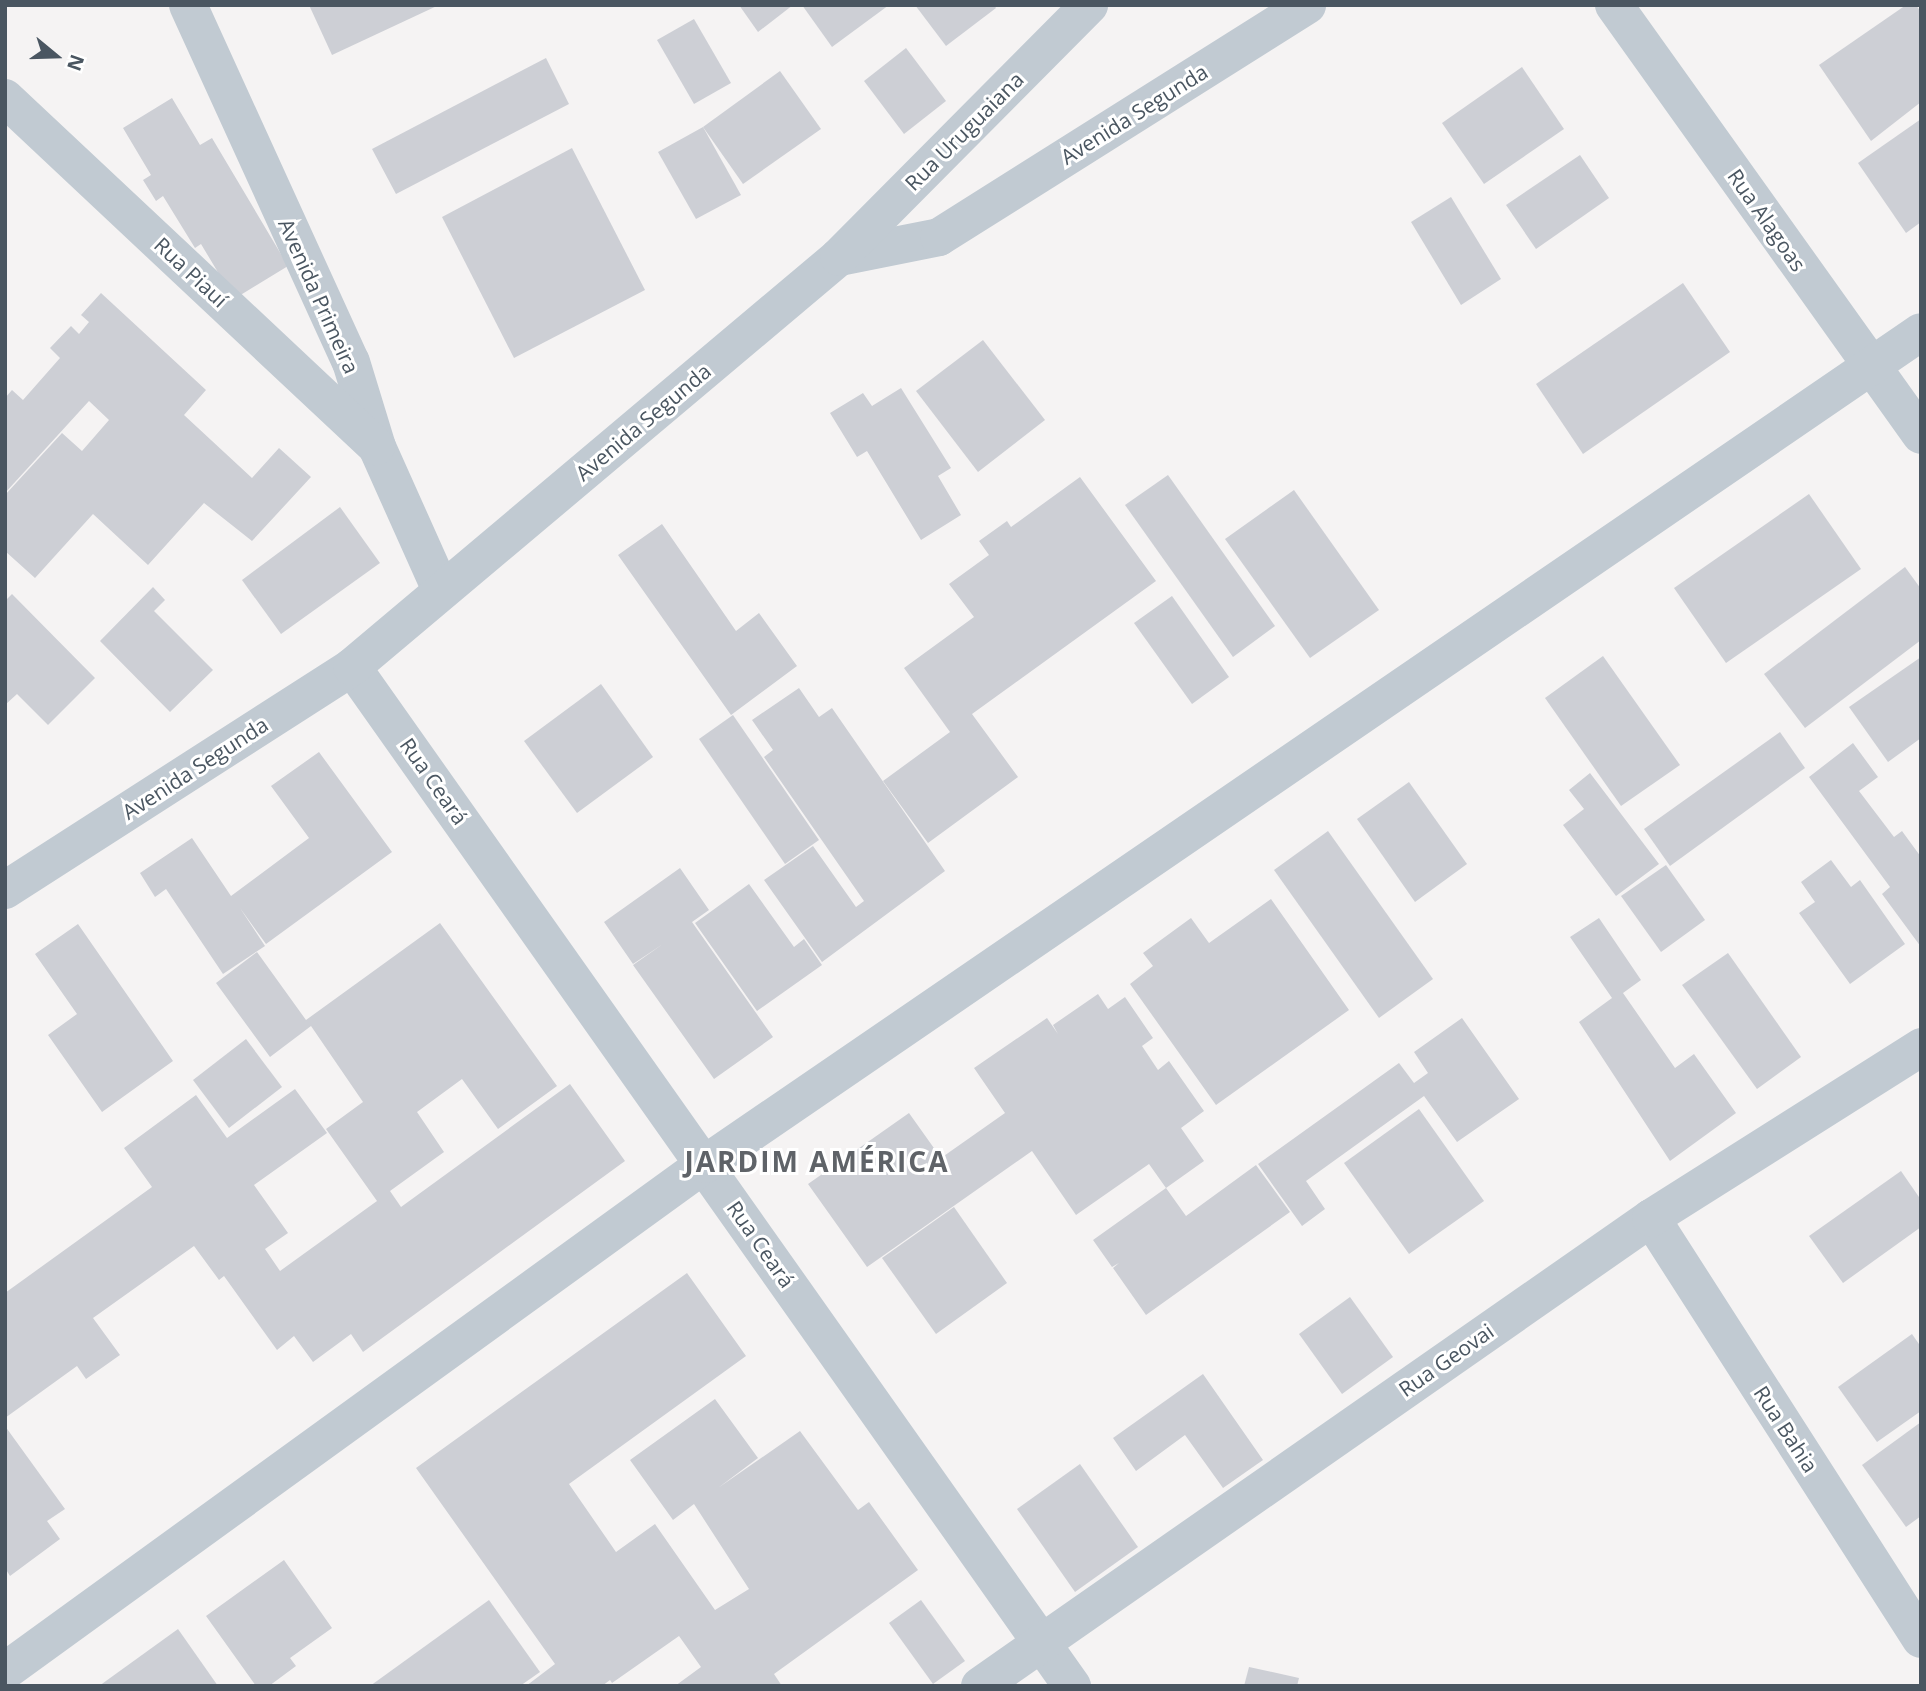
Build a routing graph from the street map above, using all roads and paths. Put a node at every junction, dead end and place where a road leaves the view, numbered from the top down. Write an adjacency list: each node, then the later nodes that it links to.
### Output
1 (188, 5): 10 (street, Avenida Primeira)
2 (1088, 5): 6 (street, Rua Uruguaiana)
3 (1307, 5): 6 (street, Avenida Segunda)
4 (1614, 5): 8 (street, Rua Alagoas)
5 (5, 98): 10 (street, Rua Piauí)
6 (839, 257): 11 (street, Avenida Segunda)
7 (1921, 332): 8 (street)
8 (1871, 367): 9 (street, Rua Alagoas); 15 (street)
9 (1921, 435)
10 (377, 447): 11 (street, Avenida Primeira)
11 (441, 590): 12 (street, Avenida Segunda)
12 (352, 667): 13 (street, Avenida Segunda); 15 (street, Rua Ceará)
13 (5, 890)
14 (1921, 1047): 16 (street, Rua Geovai)
15 (705, 1164): 18 (street, Rua Ceará); 19 (street)
16 (1651, 1218): 17 (street, Rua Bahia); 18 (street, Rua Geovai)
17 (1921, 1639)
18 (1040, 1643): 20 (street, Rua Geovai); 21 (street, Rua Ceará)
19 (5, 1671)
20 (980, 1686)
21 (1072, 1686)

